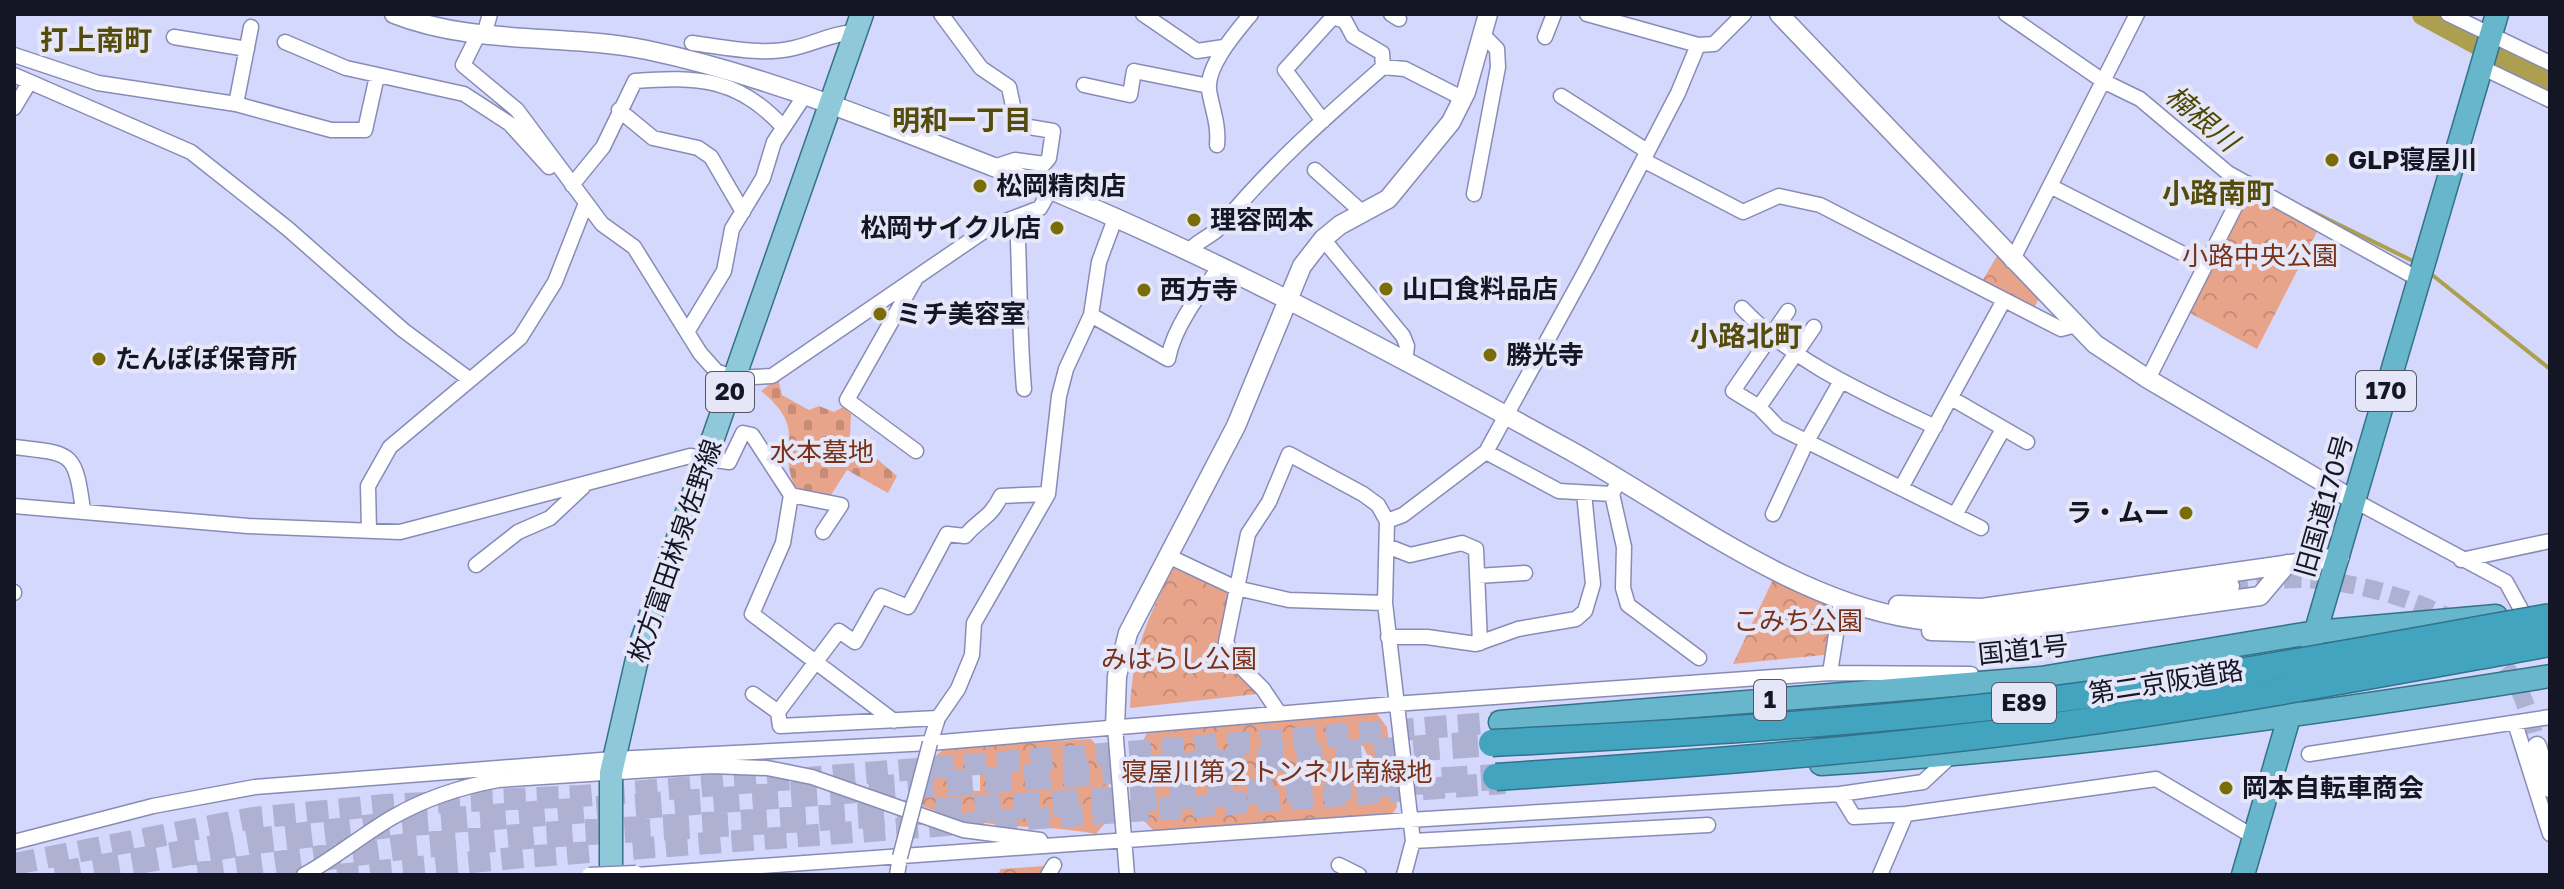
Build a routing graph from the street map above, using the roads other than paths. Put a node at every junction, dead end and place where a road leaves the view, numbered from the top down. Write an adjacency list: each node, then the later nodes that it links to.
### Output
1 (394, 14): 15 (street)
2 (490, 14): 19 (street)
3 (941, 14): 50 (street)
4 (1143, 14): 26 (street)
5 (1251, 14): 26 (street)
6 (1488, 14): 20 (street)
7 (1554, 14): 22 (street)
8 (1587, 14): 25 (street)
9 (1744, 14): 25 (street)
10 (1779, 14): 64 (street)
11 (2006, 14): 34 (street)
12 (2137, 14): 34 (street)
13 (2448, 14): 18 (street)
14 (1334, 15): 31 (street); 46 (street)
15 (427, 19): 19 (street)
16 (859, 23): 24 (street); 43 (main road, 枚方富田林泉佐野線 / 20)
17 (251, 27): 27 (street)
18 (2492, 29): 29 (street); 30 (highway, 旧国道170号 / 170)
19 (481, 35): 39 (street); 52 (street)
20 (1483, 35): 40 (street); 56 (street)
21 (174, 37): 27 (street)
22 (1545, 37)
23 (285, 42): 33 (street)
24 (692, 43)
25 (1698, 45): 49 (street)
26 (1224, 47): 37 (street)
27 (247, 49): 42 (street)
28 (14, 55): 42 (street)
29 (2550, 63)
30 (2482, 65): 41 (street); 68 (highway, 旧国道170号 / 170)
31 (1383, 67): 40 (street); 46 (street)
32 (14, 75): 35 (street)
33 (377, 76): 42 (street); 52 (street)
34 (2103, 81): 53 (street); 54 (street)
35 (29, 83): 44 (street); 81 (street)
36 (1084, 85): 37 (street)
37 (1209, 86): 48 (street)
38 (1561, 96): 49 (street)
39 (803, 98): 43 (street); 47 (street)
40 (1464, 99): 59 (street)
41 (2550, 100)
42 (236, 104)
43 (830, 107): 50 (street); 80 (main road, 枚方富田林泉佐野線 / 20)
44 (14, 108)
45 (619, 110): 47 (street); 52 (street); 58 (street)
46 (1323, 121): 63 (street)
47 (783, 127): 58 (street)
48 (1217, 145)
49 (1645, 155): 70 (street); 87 (street)
50 (994, 167): 55 (street)
51 (1315, 170): 59 (street)
52 (571, 183): 57 (street)
53 (2247, 183): 65 (street); 68 (street)
54 (2050, 186): 64 (street); 65 (street)
55 (1050, 190): 60 (street); 61 (street)
56 (1474, 194)
57 (586, 203): 76 (street); 81 (street)
58 (743, 212): 76 (street)
59 (1363, 213): 62 (street)
60 (1116, 216): 63 (street); 73 (street)
61 (1017, 218): 67 (street); 84 (street)
62 (1323, 239): 69 (street); 79 (street)
63 (1189, 251): 66 (street)
64 (2012, 261): 74 (street)
65 (2205, 265): 82 (street)
66 (1220, 267): 69 (street); 73 (street)
67 (918, 274): 80 (street); 93 (street)
68 (2420, 280): 102 (highway, 旧国道170号 / 170)
69 (1287, 300): 79 (street); 113 (street)
70 (2004, 300): 74 (street); 85 (street)
71 (1742, 308): 77 (street)
72 (1788, 311): 77 (street)
73 (1091, 315): 100 (street)
74 (2076, 325): 82 (street)
75 (1814, 327): 78 (street)
76 (687, 332): 80 (street)
77 (1770, 337): 78 (street); 86 (street)
78 (1796, 353): 83 (street); 86 (street)
79 (1405, 363): 87 (street)
80 (734, 378): 95 (main road, 枚方富田林泉佐野線 / 20)
81 (469, 379): 109 (street)
82 (2148, 379): 102 (street)
83 (1841, 381): 88 (street); 90 (street)
84 (1024, 389)
85 (1951, 398): 88 (street); 89 (street)
86 (1759, 407): 90 (street)
87 (1507, 417): 94 (street); 96 (street)
88 (1935, 427): 98 (street)
89 (2002, 431): 91 (street); 106 (street)
90 (1807, 441): 98 (street); 105 (street)
91 (2027, 442)
92 (14, 447): 104 (street)
93 (916, 451)
94 (1486, 452): 99 (street); 107 (street)
95 (706, 459): 97 (street); 101 (street); 152 (main road, 枚方富田林泉佐野線 / 20)
96 (1616, 486): 99 (street); 122 (street); 132 (street)
97 (583, 487): 109 (street); 117 (street)
98 (1901, 488): 106 (street)
99 (1584, 493): 130 (street)
100 (1048, 494): 133 (street); 141 (street)
101 (791, 495): 110 (street); 133 (street)
102 (2357, 502): 114 (highway, 旧国道170号 / 170); 115 (street)
103 (14, 506): 104 (street)
104 (83, 510): 109 (street)
105 (1773, 514)
106 (1955, 515): 108 (street)
107 (1387, 521): 112 (street); 121 (street)
108 (1981, 528)
109 (369, 531)
110 (823, 532)
111 (2550, 541): 115 (street)
112 (1387, 546): 119 (street); 123 (street)
113 (1170, 557): 121 (street); 146 (street)
114 (2340, 557): 116 (street); 128 (highway, 旧国道170号 / 170)
115 (2461, 560): 126 (street)
116 (2287, 564): 125 (street); 125 (street)
117 (476, 565)
118 (1525, 573): 119 (street)
119 (1477, 576): 130 (street)
120 (2230, 586): 125 (street)
121 (1236, 588): 123 (street); 140 (street)
122 (1841, 602): 125 (street); 134 (street)
123 (1385, 603): 129 (street)
124 (2550, 609): 126 (highway, 国道1号 / 1)
125 (1876, 612)
126 (2523, 613): 128 (highway, 国道1号 / 1)
127 (2550, 617): 147 (highway, 第二京阪道路 / E89, bridge)
128 (2316, 632): 136 (highway, 国道1号 / 1); 142 (highway, 旧国道170号 / 170)
129 (1388, 637): 130 (street); 138 (street)
130 (1480, 643)
131 (2550, 643): 153 (highway, 第二京阪道路 / E89, bridge)
132 (1699, 658)
133 (817, 663): 139 (street); 144 (street)
134 (1830, 673): 136 (street); 138 (street)
135 (2550, 676): 142 (highway)
136 (2041, 678): 147 (highway, 国道1号 / 1)
137 (753, 694): 139 (street)
138 (1394, 704): 140 (street); 157 (street)
139 (778, 712): 144 (street)
140 (1279, 713): 146 (street)
141 (938, 718): 144 (street); 148 (street)
142 (2288, 718): 151 (highway); 160 (highway, 旧国道170号 / 170)
143 (2550, 718): 145 (street)
144 (894, 721)
145 (2515, 723): 150 (street); 159 (street)
146 (1115, 727): 148 (street); 163 (street)
147 (1496, 733)
148 (930, 743): 152 (street); 165 (street, bridge)
149 (2537, 746): 154 (street)
150 (2309, 754)
151 (1951, 756): 153 (highway); 155 (street)
152 (613, 766): 162 (street); 164 (street); 168 (street); 170 (main road, 枚方富田林泉佐野線)
153 (1500, 780)
154 (2550, 788)
155 (1840, 794): 156 (street); 157 (street)
156 (1906, 814): 160 (street); 175 (street)
157 (1409, 820): 161 (street); 163 (street)
158 (1708, 825): 161 (street)
159 (2550, 834)
160 (2254, 837): 176 (highway, 旧国道170号 / 170)
161 (1413, 841): 174 (street)
162 (14, 842)
163 (1126, 842): 164 (street); 172 (street)
164 (1062, 844): 165 (street)
165 (900, 857): 167 (street); 171 (street)
166 (1339, 865): 173 (street)
167 (636, 874): 169 (street, bridge)
168 (304, 875)
169 (589, 875)
170 (611, 875)
171 (897, 875)
172 (1127, 875)
173 (1359, 875)
174 (1404, 875)
175 (1880, 875)
176 (2243, 875)

